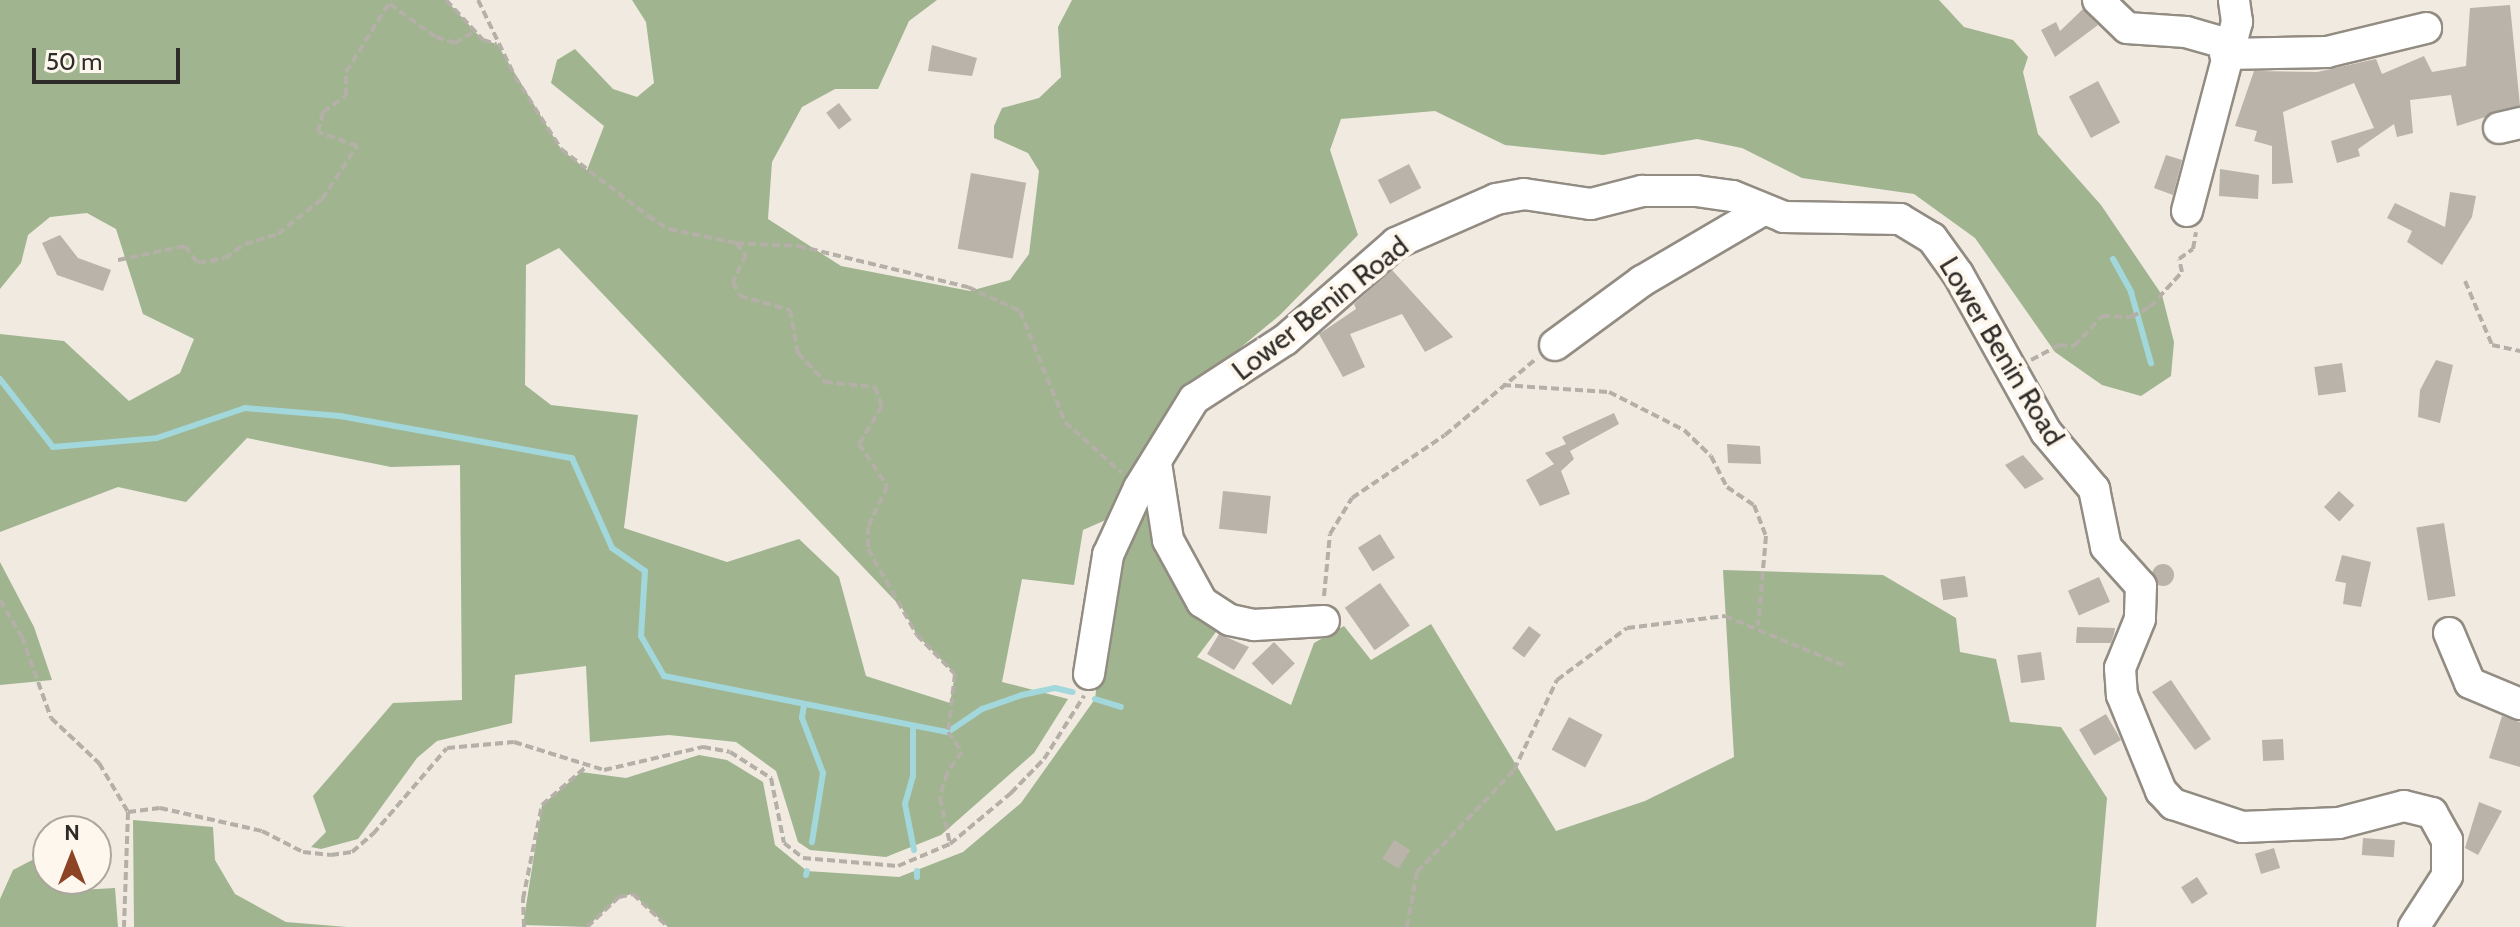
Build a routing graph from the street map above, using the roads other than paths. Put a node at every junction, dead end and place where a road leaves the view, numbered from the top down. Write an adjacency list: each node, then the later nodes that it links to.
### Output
1 (2098, 0): 4 (street)
2 (2234, 0): 4 (street)
3 (2426, 28): 4 (street)
4 (2226, 49): 6 (street)
5 (1763, 210): 7 (street); 8 (street, Lower Benin Road); 13 (street, Lower Benin Road)
6 (2187, 211)
7 (1555, 345)
8 (1147, 476): 9 (street); 11 (street, Lower Benin Road)
9 (1316, 622)
10 (2449, 633): 12 (street)
11 (1089, 674)
12 (2520, 704)
13 (2414, 927)

